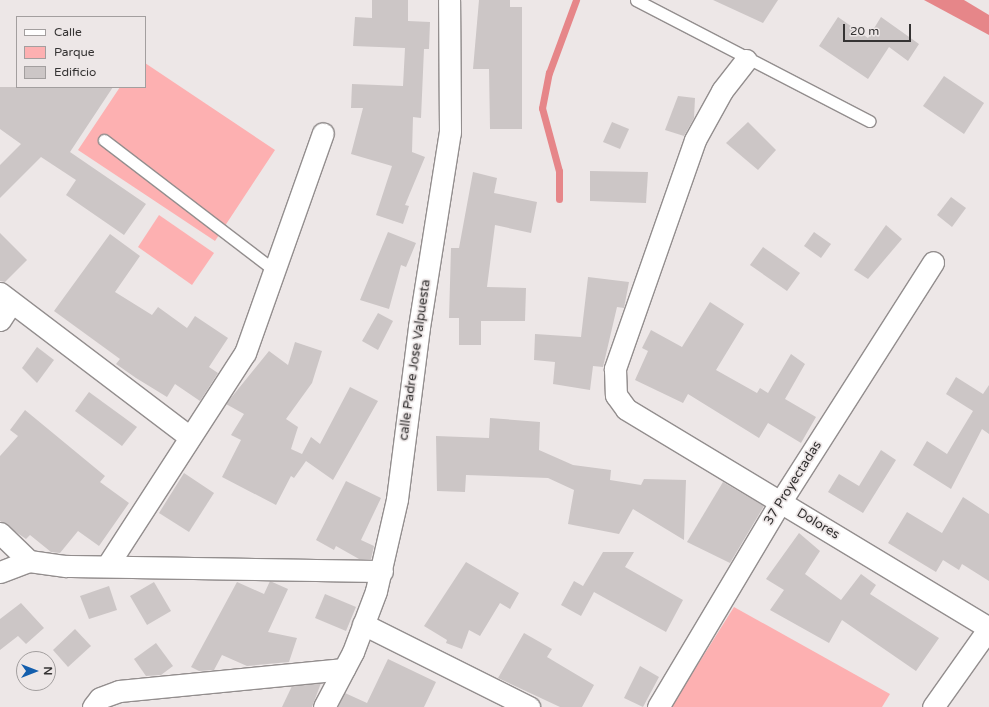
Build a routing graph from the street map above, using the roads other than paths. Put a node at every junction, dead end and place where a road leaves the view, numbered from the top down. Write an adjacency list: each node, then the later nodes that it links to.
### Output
1 (449, 0): 15 (street, calle Padre Jose Valpuesta)
2 (636, 0): 3 (lane)
3 (746, 60): 4 (lane); 11 (street, Dolores)
4 (869, 121)
5 (323, 133): 8 (street)
6 (104, 140): 8 (lane)
7 (933, 262): 11 (street, 37 Proyectadas)
8 (274, 270): 10 (street)
9 (4, 305): 10 (street)
10 (190, 437): 14 (street)
11 (781, 501): 18 (street, Dolores); 23 (street, 37 Proyectadas)
12 (0, 533): 13 (street)
13 (29, 561): 14 (street); 16 (street)
14 (107, 566): 15 (street)
15 (382, 571): 17 (street, calle Padre Jose Valpuesta)
16 (0, 572)
17 (363, 624): 19 (street, calle Padre Jose Valpuesta); 22 (street)
18 (989, 628): 24 (street)
19 (344, 669): 20 (street); 21 (street, calle Padre Jose Valpuesta)
20 (93, 707)
21 (324, 707)
22 (529, 707)
23 (658, 707)
24 (933, 707)

